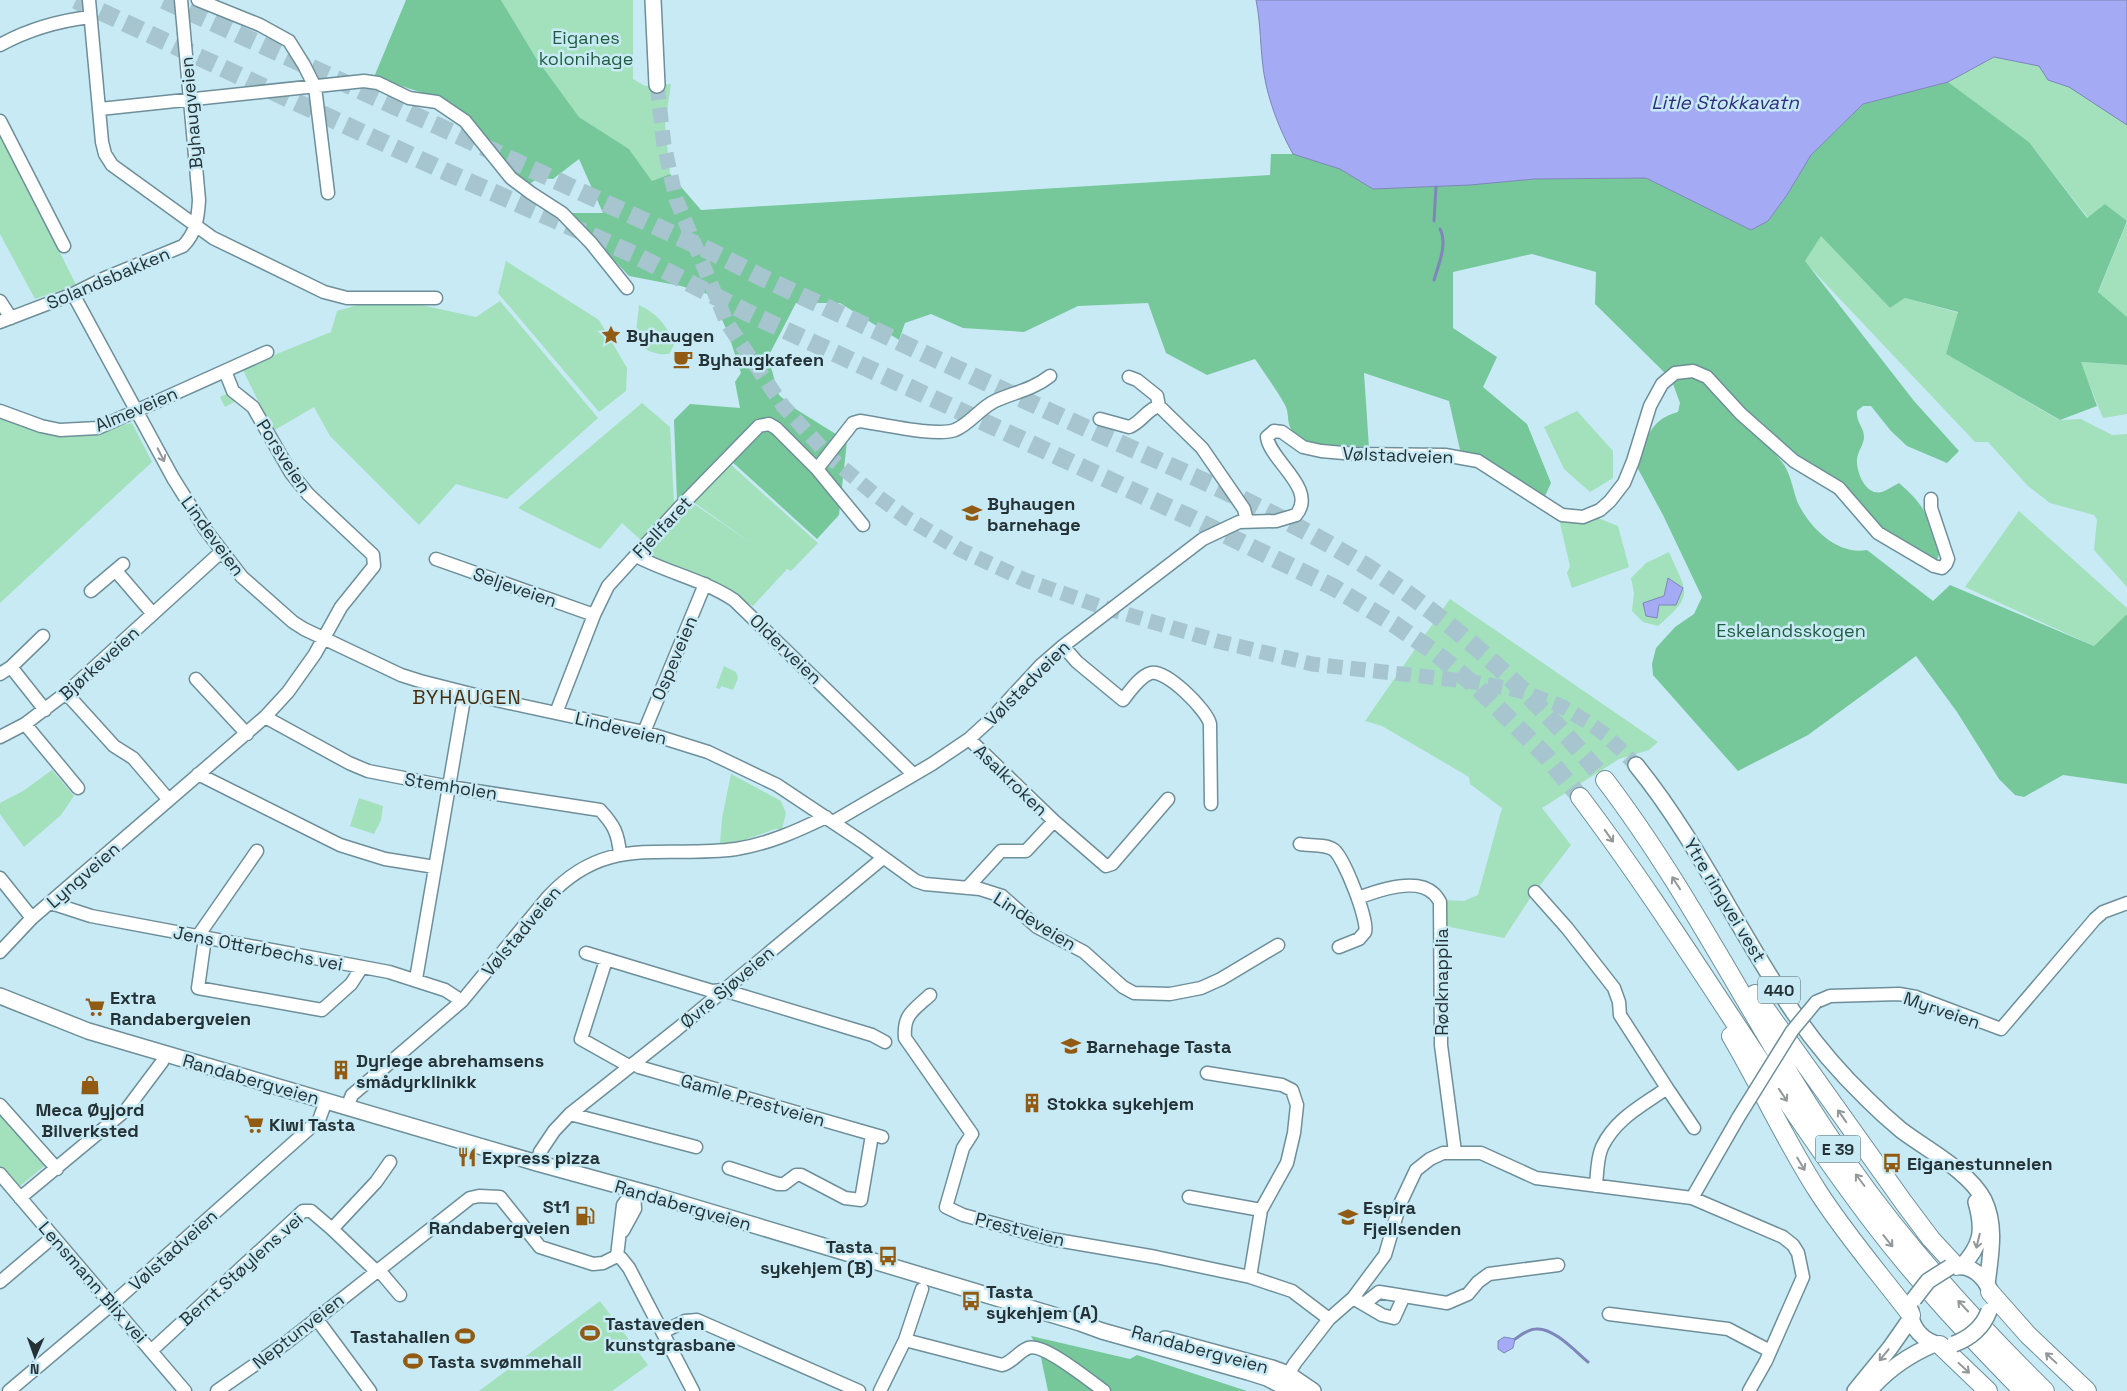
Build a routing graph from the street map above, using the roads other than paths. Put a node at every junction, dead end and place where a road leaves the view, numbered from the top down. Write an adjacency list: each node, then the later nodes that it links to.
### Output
1 (89, 0): 5 (street)
2 (181, 0): 9 (street, Byhaugveien)
3 (198, 0): 8 (street)
4 (653, 0): 7 (main road)
5 (90, 17): 6 (street); 10 (street)
6 (0, 45)
7 (657, 85)
8 (314, 87): 9 (street); 12 (street); 15 (street)
9 (190, 101): 10 (street); 13 (street, Byhaugveien)
10 (100, 109): 13 (street)
11 (0, 122): 14 (street)
12 (328, 192)
13 (196, 226): 16 (street, Solandsbakken); 17 (street)
14 (64, 246)
15 (627, 288)
16 (73, 294): 19 (street, Solandsbakken); 26 (street, Lindeveien)
17 (436, 298)
18 (0, 301): 19 (street, Solandsbakken)
19 (6, 320)
20 (268, 352): 21 (street, Almeveien)
21 (225, 371): 26 (street, Almeveien); 33 (street, Porsveien)
22 (1050, 376): 28 (street)
23 (1129, 377): 24 (street)
24 (1159, 406): 27 (street); 30 (street)
25 (0, 411): 26 (street, Almeveien)
26 (137, 412): 32 (street, Lindeveien, one-way to 32)
27 (1100, 419)
28 (816, 469): 31 (street, Fjellfaret); 34 (street, Fjellfaret)
29 (1931, 499): 30 (street, Vølstadveien)
30 (1247, 521): 42 (street, Vølstadveien)
31 (863, 525)
32 (221, 552): 38 (street, Bjørkeveien); 41 (street, Lindeveien)
33 (373, 555): 41 (street, Lyngveien)
34 (636, 556): 36 (street, Olderveien); 39 (street, Fjellfaret)
35 (436, 559): 39 (street, Seljeveien)
36 (705, 584): 51 (street, Ospeveien); 57 (street, Olderveien)
37 (91, 591): 38 (street, Bjørkeveien)
38 (153, 614): 45 (street, Bjørkeveien)
39 (594, 615): 48 (street, Fjellfaret)
40 (43, 636): 43 (street, Bjørkeveien)
41 (323, 639): 46 (street, Lindeveien); 49 (street, Lyngveien)
42 (1063, 646): 54 (street, Vølstadveien); 64 (street)
43 (6, 670): 47 (street, Bjørkeveien)
44 (196, 679): 52 (street)
45 (66, 693): 47 (street, Bjørkeveien); 63 (street)
46 (465, 693): 48 (street, Lindeveien); 59 (street)
47 (45, 710): 50 (street, Bjørkeveien)
48 (556, 713): 51 (street, Lindeveien)
49 (265, 717): 52 (street, Lyngveien); 59 (street, Stemholen)
50 (25, 724): 53 (street, Bjørkeveien); 60 (street)
51 (644, 732): 65 (street, Lindeveien)
52 (247, 734): 56 (street, Lyngveien)
53 (0, 737)
54 (969, 739): 57 (street, Vølstadveien); 66 (street, Asalkroken)
55 (1636, 764): 110 (main road, Ytre ringvei vest / 440)
56 (198, 774): 63 (street, Lyngveien); 71 (street)
57 (913, 774): 65 (street, Vølstadveien)
58 (1604, 780): 79 (highway, E 39, one-way to 58)
59 (450, 787): 69 (street, Stemholen); 71 (street)
60 (78, 788)
61 (1580, 797): 87 (highway, E 39, one-way to 87)
62 (1168, 799): 66 (street, Asalkroken)
63 (168, 800): 76 (street, Lyngveien)
64 (1211, 804)
65 (829, 819): 69 (street, Vølstadveien); 70 (street, Lindeveien)
66 (1054, 821): 73 (street, Asalkroken)
67 (1300, 844): 75 (street)
68 (257, 852): 80 (street)
69 (620, 854): 92 (street, Vølstadveien)
70 (883, 858): 73 (street, Lindeveien); 89 (street, Øvre Sjøveien)
71 (435, 867): 88 (street)
72 (0, 878): 78 (street)
73 (967, 888): 81 (street, Lindeveien)
74 (1535, 892): 97 (street)
75 (1358, 898): 82 (street); 104 (street, Rødknapplia)
76 (51, 903): 78 (street, Lyngveien); 80 (street, Jens Otterbechs vei)
77 (2127, 903): 115 (street, Myrveien, bridge)
78 (32, 918): 83 (street, Lyngveien)
79 (1699, 921): 121 (highway, E 39, one-way to 79); 155 (highway, E 39, one-way to 79)
80 (201, 937): 86 (street, Jens Otterbechs vei); 86 (street)
81 (1278, 945)
82 (1340, 947)
83 (0, 952)
84 (586, 953): 85 (street)
85 (606, 960): 89 (street); 95 (street, Gamle Prestveien)
86 (362, 967): 88 (street, Jens Otterbechs vei)
87 (1697, 967): 131 (highway, E 39, one-way to 131); 154 (highway, E 39, one-way to 154)
88 (416, 979): 92 (street, Jens Otterbechs vei)
89 (723, 990): 93 (street); 95 (street, Øvre Sjøveien)
90 (930, 995): 123 (street, Prestveien)
91 (0, 996): 94 (main road, Randabergveien)
92 (462, 1001): 100 (street, Vølstadveien)
93 (885, 1042)
94 (165, 1054): 98 (main road, Randabergveien); 108 (street)
95 (632, 1065): 101 (street, Øvre Sjøveien); 107 (street, Gamle Prestveien)
96 (1206, 1072): 116 (street)
97 (1667, 1088): 102 (street); 111 (street)
98 (326, 1101): 100 (main road, Randabergveien); 130 (street, Vølstadveien)
99 (0, 1105): 108 (street)
100 (347, 1107): 106 (main road, Randabergveien)
101 (570, 1114): 103 (street); 106 (street, Øvre Sjøveien)
102 (1694, 1128)
103 (696, 1147)
104 (1455, 1152): 111 (street); 129 (street)
105 (390, 1162): 117 (street, Bernt Støylens vei)
106 (538, 1163): 112 (main road, Randabergveien)
107 (729, 1168)
108 (57, 1169): 114 (street)
109 (0, 1174): 114 (street, Lensmann Blix vei)
110 (1966, 1178): 121 (main road, Ytre ringvei vest / 440, one-way to 121); 126 (main road, Ytre ringvei vest / 440)
111 (1596, 1186): 115 (street)
112 (634, 1190): 119 (street); 140 (main road, Randabergveien)
113 (1190, 1196): 116 (street)
114 (20, 1198): 118 (street, Lensmann Blix vei)
115 (1692, 1198): 139 (street)
116 (1261, 1210): 123 (street)
117 (332, 1229): 122 (street, Bernt Støylens vei); 138 (street, Bernt Støylens vei)
118 (53, 1237): 124 (street); 130 (street, Lensmann Blix vei)
119 (617, 1256): 122 (street, Neptunveien); 135 (street)
120 (1558, 1265): 128 (street)
121 (1956, 1267): 126 (main road); 131 (main road, 440, bridge)
122 (377, 1270): 127 (street); 133 (street, Neptunveien)
123 (1250, 1277): 134 (street, Prestveien)
124 (0, 1282)
125 (922, 1289): 136 (street)
126 (1989, 1289): 137 (main road, 440, bridge); 156 (highway, one-way to 126)
127 (400, 1295)
128 (1404, 1296): 129 (street); 129 (street)
129 (1359, 1300): 134 (street)
130 (112, 1304): 138 (street, Lensmann Blix vei); 141 (street, Vølstadveien)
131 (1912, 1311): 137 (main road); 151 (main road, one-way to 151)
132 (1609, 1314): 139 (street)
133 (316, 1318): 143 (street, Neptunveien); 144 (street)
134 (1330, 1318): 140 (street)
135 (663, 1332): 145 (street); 146 (street)
136 (905, 1340): 147 (street); 148 (street)
137 (1943, 1344): 152 (main road); 153 (highway, one-way to 153)
138 (152, 1350): 142 (street, Lensmann Blix vei)
139 (1770, 1351): 150 (street)
140 (1287, 1384): 149 (main road, Randabergveien)
141 (9, 1391)
142 (185, 1391)
143 (217, 1391)
144 (370, 1391)
145 (693, 1391)
146 (859, 1391)
147 (880, 1391)
148 (1104, 1391)
149 (1313, 1391)
150 (1749, 1391)
151 (1855, 1391)
152 (1869, 1391)
153 (1988, 1391)
154 (2023, 1391)
155 (2045, 1391)
156 (2087, 1391)

